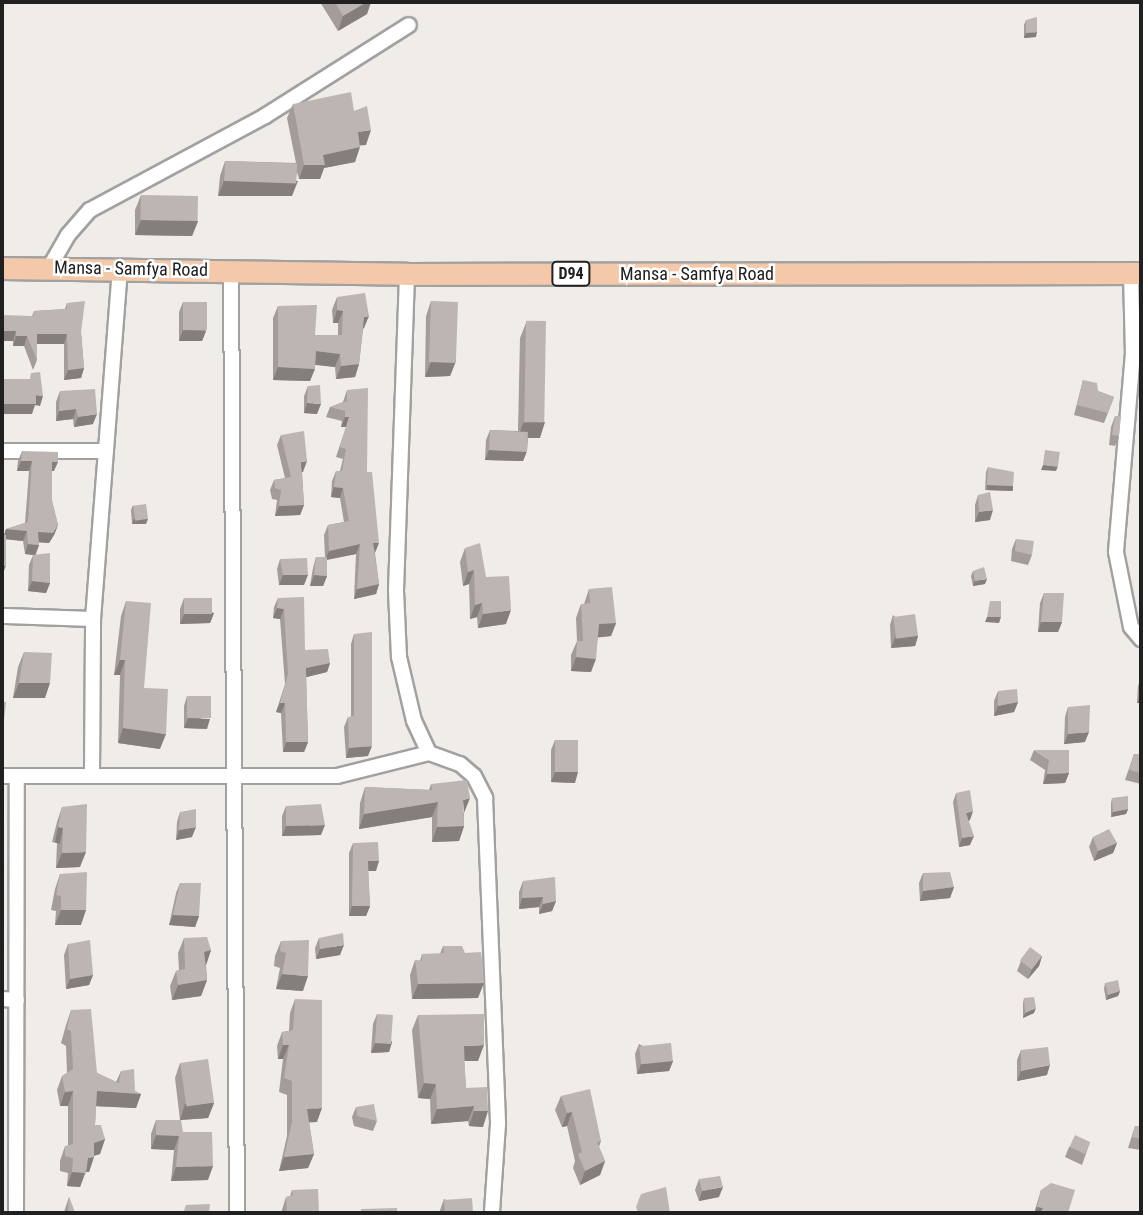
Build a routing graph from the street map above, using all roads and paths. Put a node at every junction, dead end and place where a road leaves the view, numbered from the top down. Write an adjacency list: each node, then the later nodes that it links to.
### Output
1 (409, 25): 3 (street)
2 (2, 268): 3 (main road, Mansa - Samfya Road / D94)
3 (50, 268): 4 (main road, Mansa - Samfya Road / D94)
4 (120, 269): 5 (main road, Mansa - Samfya Road / D94); 9 (street)
5 (231, 270): 7 (main road, Mansa - Samfya Road / D94); 15 (street)
6 (1136, 273): 7 (main road, Mansa - Samfya Road / D94); 12 (street)
7 (407, 274): 13 (street)
8 (2, 451): 9 (street)
9 (106, 451): 11 (street)
10 (2, 616): 11 (street)
11 (93, 619): 14 (street)
12 (1141, 639)
13 (429, 753): 15 (street); 21 (street)
14 (92, 772): 15 (street); 17 (street)
15 (233, 773): 20 (street)
16 (2, 776): 17 (street)
17 (17, 776): 18 (street)
18 (9, 1000): 19 (street)
19 (16, 1213)
20 (237, 1213)
21 (492, 1213)

